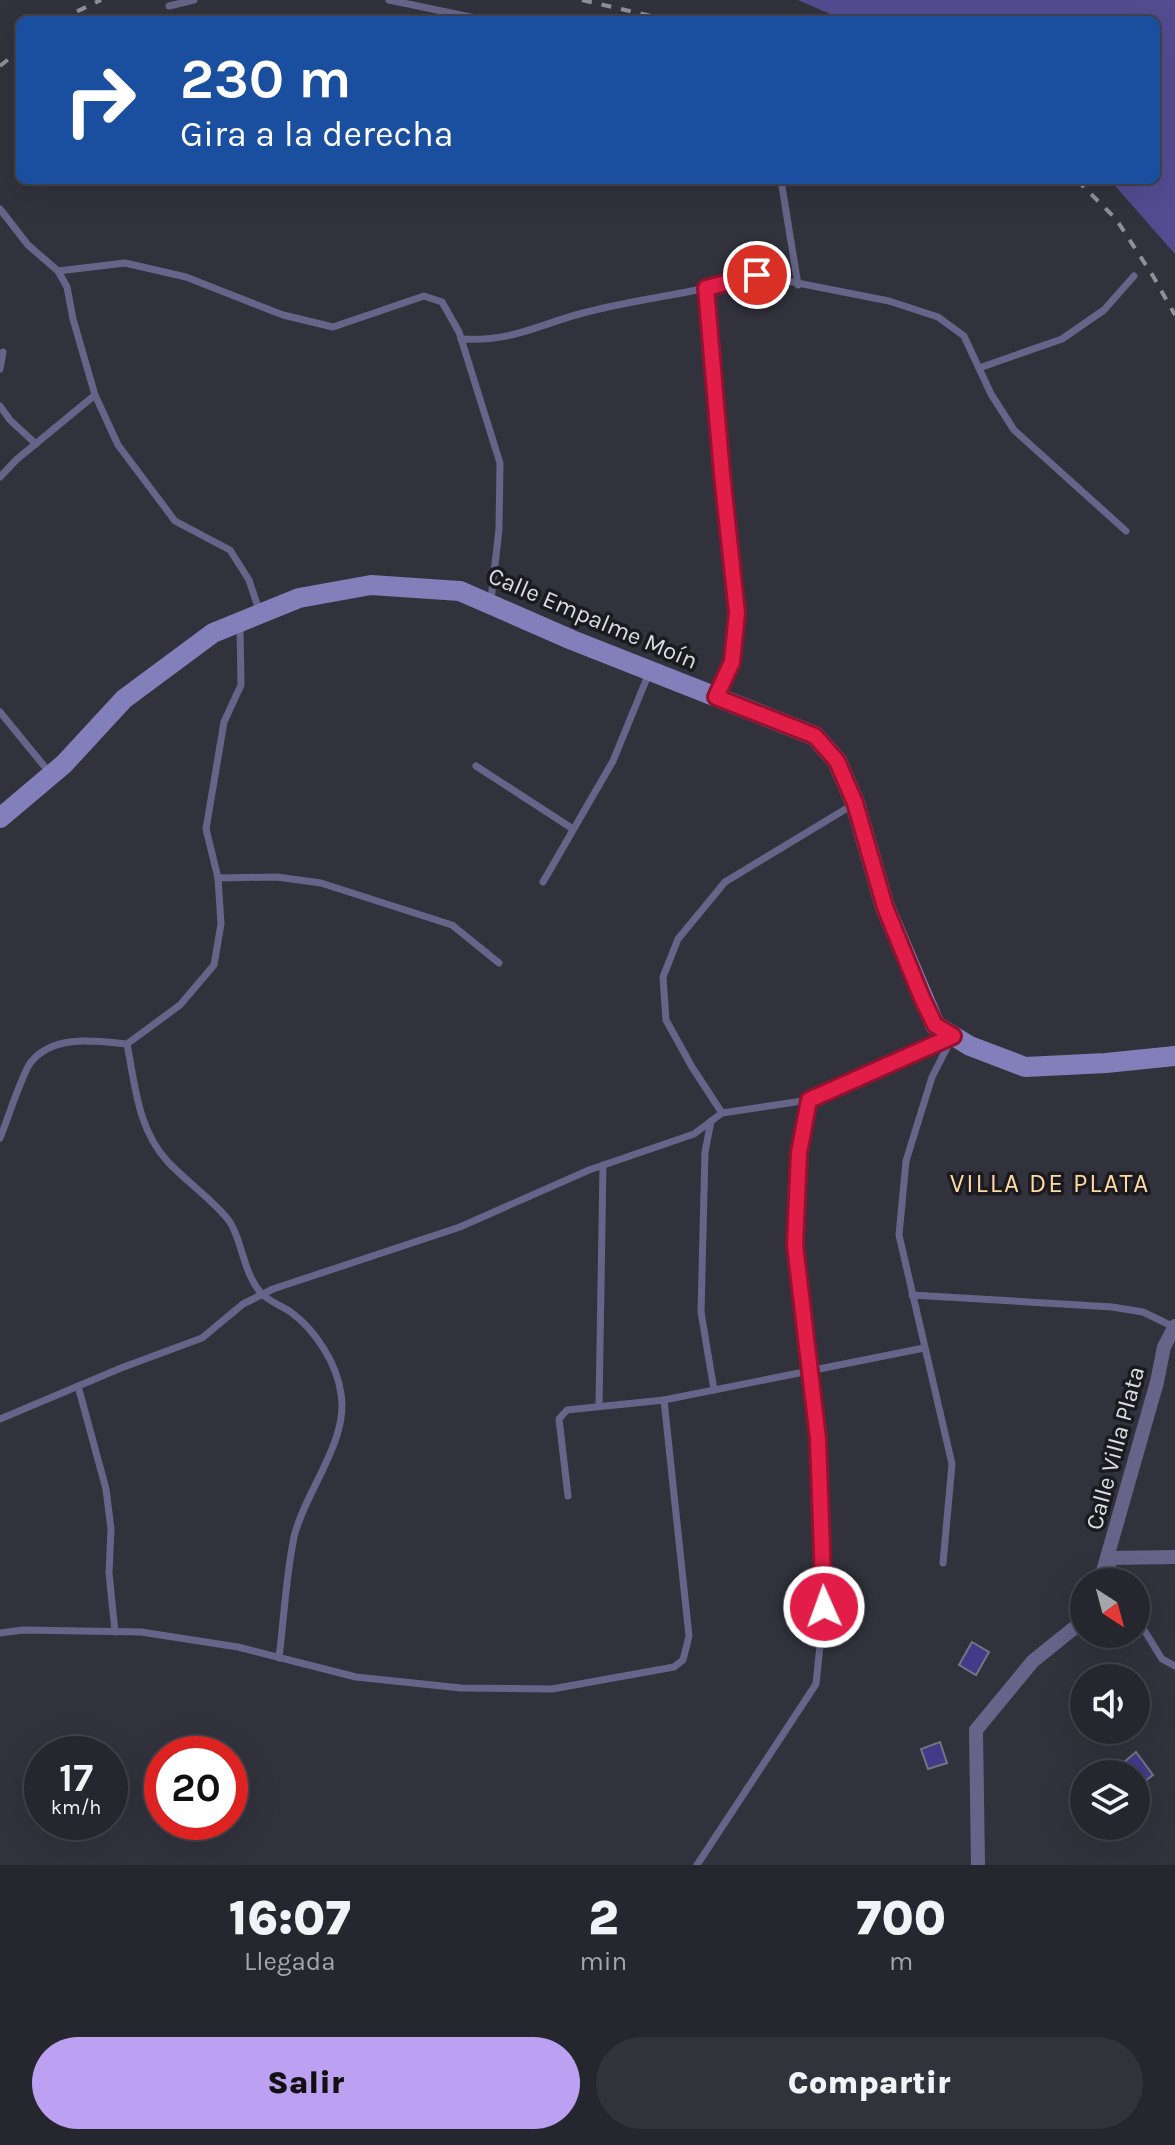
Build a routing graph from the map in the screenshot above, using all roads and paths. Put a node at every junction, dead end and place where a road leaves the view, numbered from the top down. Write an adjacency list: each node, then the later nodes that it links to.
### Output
1 (194, 0): 3 (lane)
2 (389, 0): 4 (lane)
3 (169, 6)
4 (466, 16)
5 (782, 184): 9 (lane)
6 (0, 209): 7 (lane)
7 (58, 271): 11 (lane); 15 (lane)
8 (1134, 276): 13 (lane)
9 (798, 285): 10 (lane); 13 (lane)
10 (706, 288): 11 (lane); 24 (lane)
11 (461, 339): 20 (lane)
12 (3, 352): 14 (lane)
13 (979, 368): 19 (lane)
14 (0, 369)
15 (95, 395): 17 (lane); 21 (lane)
16 (0, 406): 17 (lane)
17 (36, 444): 18 (lane)
18 (0, 477)
19 (1126, 531)
20 (491, 604): 21 (street, Calle Empalme Moín); 23 (street, Calle Empalme Moín)
21 (260, 614): 22 (street, Calle Empalme Moín)
22 (240, 622): 27 (street, Calle Empalme Moín); 31 (lane)
23 (650, 671): 24 (street, Calle Empalme Moín); 30 (lane)
24 (716, 697): 28 (street, Calle Empalme Moín)
25 (0, 712): 27 (lane)
26 (476, 766): 30 (lane)
27 (51, 775): 29 (street, Calle Empalme Moín)
28 (855, 803): 34 (street, Calle Empalme Moín); 38 (lane)
29 (0, 818)
30 (573, 829): 32 (lane)
31 (218, 878): 33 (lane); 35 (lane)
32 (543, 882)
33 (499, 963)
34 (953, 1036): 36 (street, Calle Empalme Moín); 37 (lane); 43 (lane)
35 (127, 1044): 40 (lane); 42 (lane)
36 (1175, 1056)
37 (809, 1100): 38 (lane); 46 (lane)
38 (722, 1113): 39 (lane)
39 (711, 1121): 41 (lane); 48 (lane)
40 (0, 1138)
41 (603, 1165): 42 (lane); 50 (lane)
42 (262, 1295): 47 (lane); 62 (lane)
43 (912, 1295): 44 (lane); 45 (lane)
44 (1174, 1326): 54 (street, Calle Villa Plata)
45 (924, 1348): 46 (lane); 55 (lane)
46 (809, 1371): 48 (lane); 64 (lane)
47 (78, 1386): 51 (lane); 59 (lane)
48 (714, 1390): 49 (lane)
49 (664, 1400): 50 (lane); 62 (lane)
50 (599, 1406): 52 (lane)
51 (0, 1419)
52 (568, 1496)
53 (1175, 1557): 54 (street)
54 (1109, 1558): 56 (street, Calle Villa Plata); 57 (lane)
55 (943, 1563)
56 (1105, 1568)
57 (1113, 1568)
58 (1070, 1631): 65 (street)
59 (115, 1632): 60 (lane); 62 (lane)
60 (0, 1633)
61 (1150, 1640): 63 (lane)
62 (279, 1658)
63 (1175, 1666)
64 (697, 1865)
65 (978, 1865)

